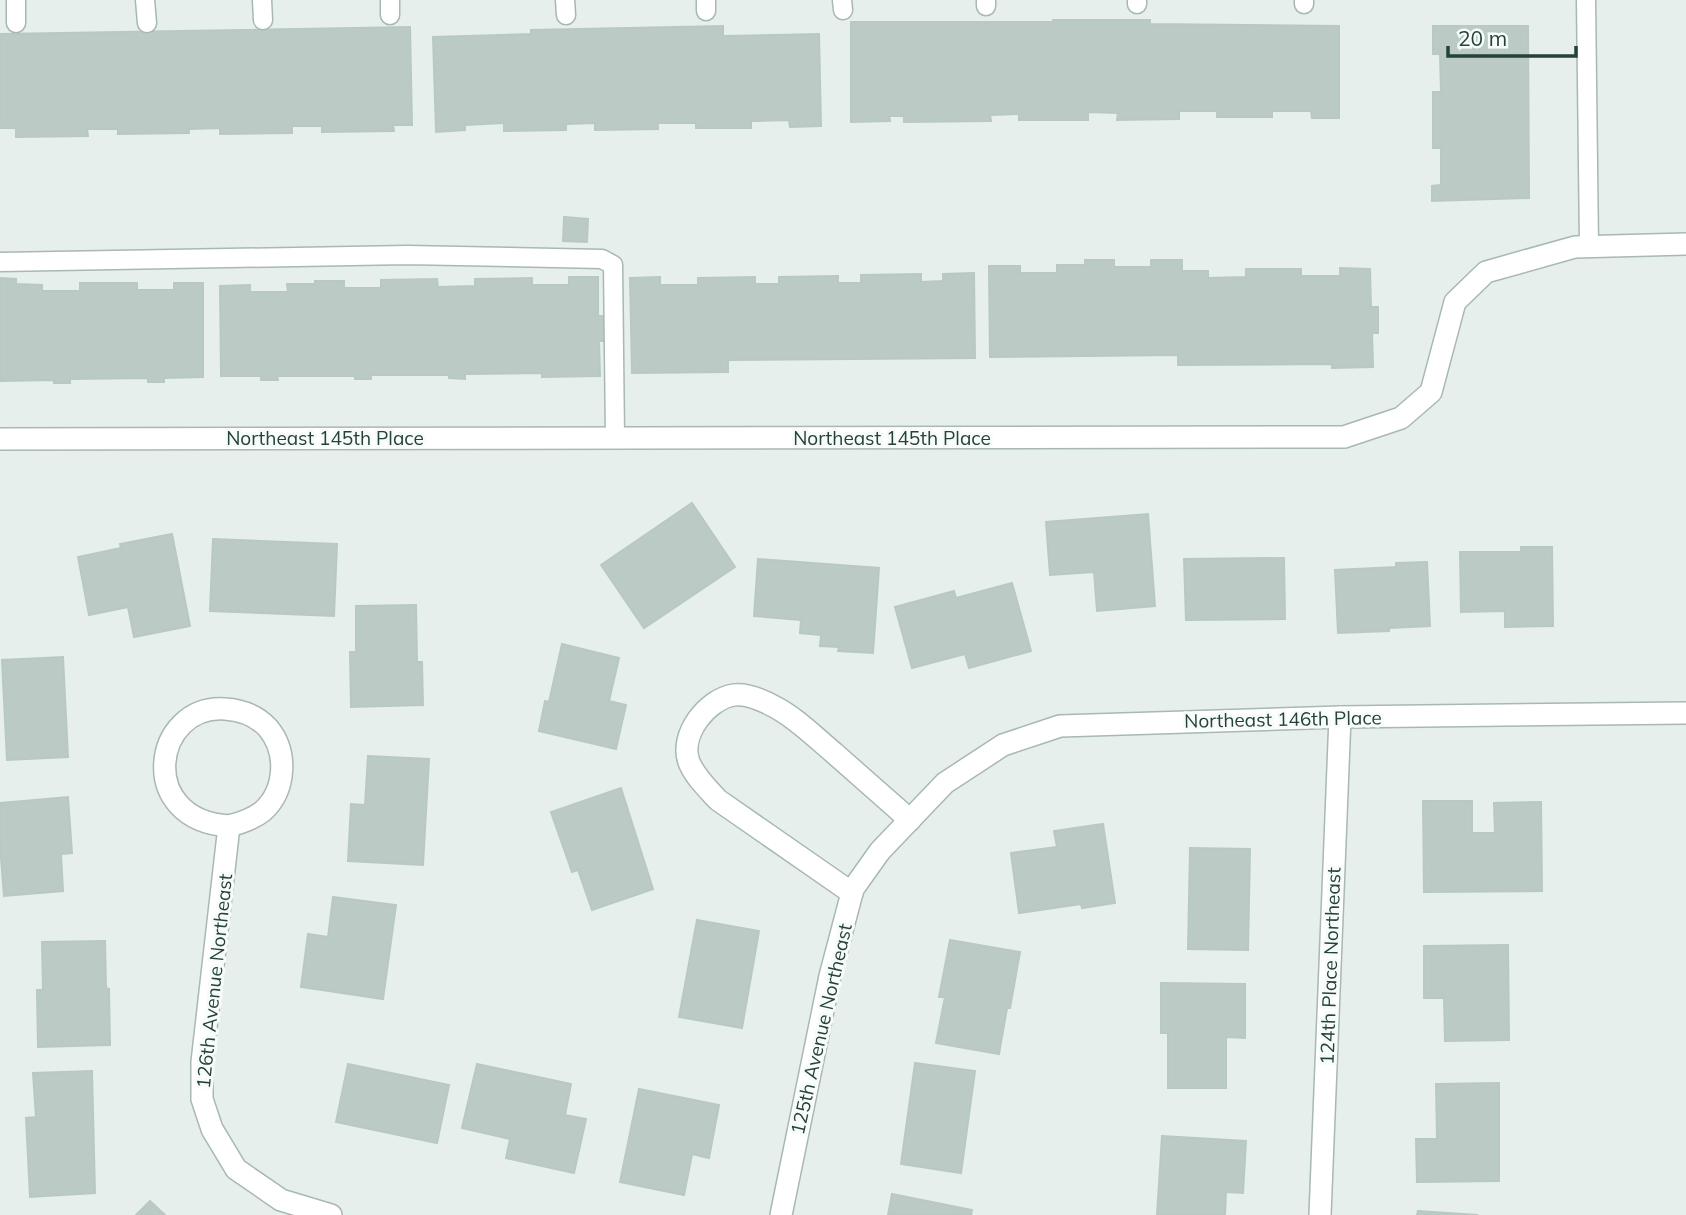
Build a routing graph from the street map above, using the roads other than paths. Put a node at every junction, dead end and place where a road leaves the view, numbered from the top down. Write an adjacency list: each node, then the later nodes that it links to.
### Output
1 (16, 0): 6 (lane)
2 (145, 0): 7 (lane)
3 (262, 0): 5 (lane)
4 (1586, 0): 9 (lane)
5 (263, 20)
6 (16, 23)
7 (147, 23)
8 (1686, 244): 9 (street, Northeast 145th Place)
9 (1588, 246): 11 (street, Northeast 145th Place)
10 (0, 262): 11 (lane)
11 (615, 438): 12 (street, Northeast 145th Place)
12 (0, 439)
13 (1686, 713): 14 (street, Northeast 146th Place)
14 (1340, 717): 15 (street, Northeast 146th Place); 21 (street, 124th Place Northeast)
15 (910, 820): 17 (street, Northeast 146th Place); 18 (street)
16 (229, 826): 16 (street); 19 (street, 126th Avenue Northeast)
17 (880, 851): 18 (street, 125th Avenue Northeast)
18 (852, 893): 20 (street, 125th Avenue Northeast)
19 (331, 1215)
20 (781, 1215)
21 (1320, 1215)

